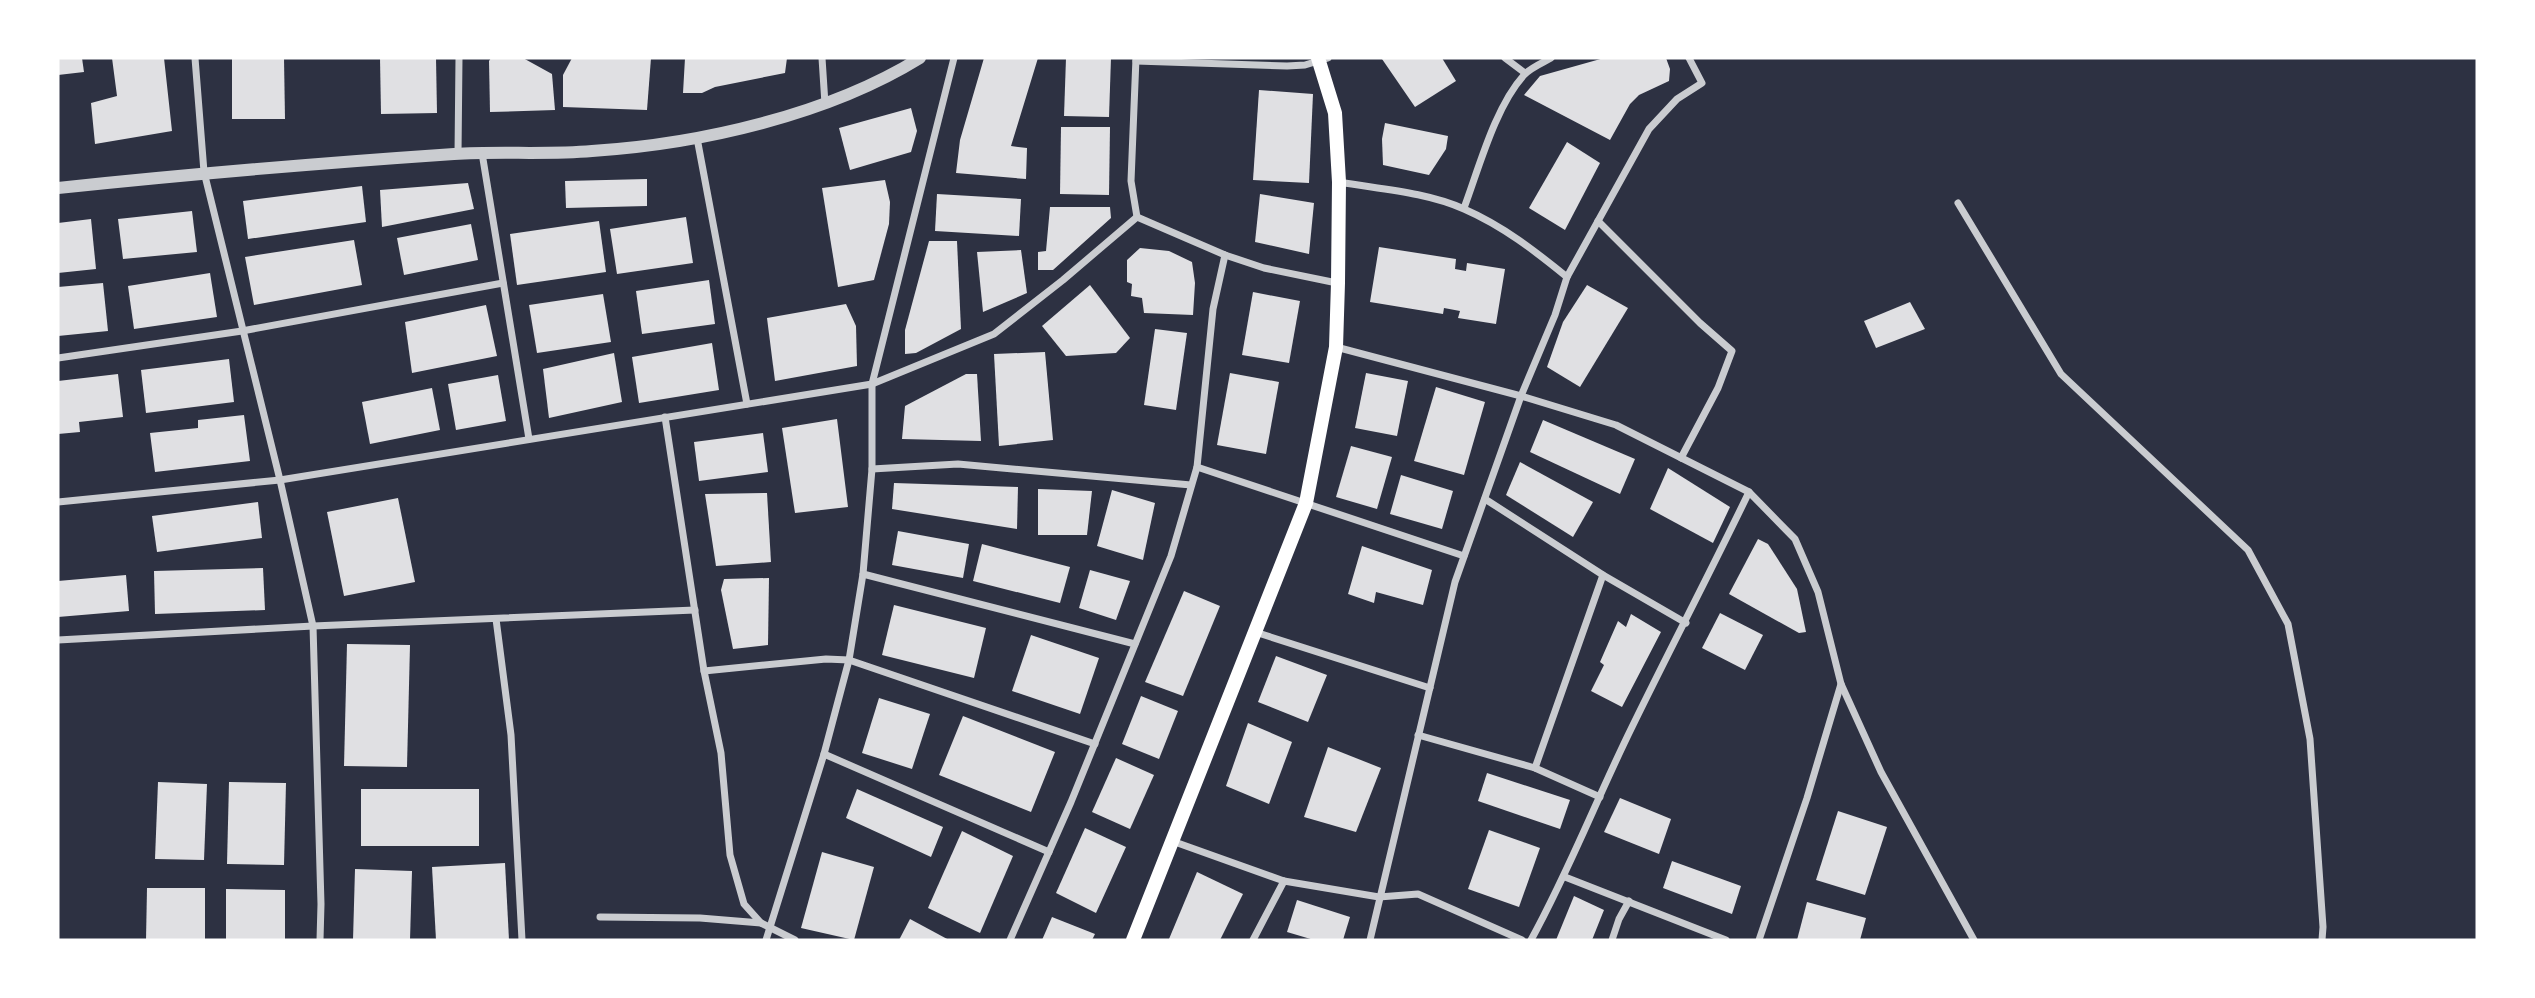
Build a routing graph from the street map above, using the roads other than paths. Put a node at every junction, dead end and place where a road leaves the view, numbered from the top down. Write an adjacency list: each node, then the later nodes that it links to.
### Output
1 (195, 58): 16 (street)
2 (459, 58): 15 (street)
3 (822, 58): 12 (street)
4 (920, 58): 12 (street)
5 (954, 58): 30 (street)
6 (1505, 58): 11 (street)
7 (1551, 58): 11 (street)
8 (1689, 58): 22 (street)
9 (1322, 59): 10 (street); 17 (main road)
10 (1136, 60): 21 (street)
11 (1525, 73): 20 (street)
12 (825, 105): 13 (street)
13 (697, 138): 14 (street); 32 (street)
14 (482, 153): 15 (street); 25 (street)
15 (458, 154): 16 (street)
16 (204, 172): 18 (street); 27 (street)
17 (1339, 182): 20 (street); 26 (main road)
18 (58, 188)
19 (1958, 204): 86 (street)
20 (1464, 208): 24 (street)
21 (1137, 217): 23 (street); 30 (street)
22 (1598, 221): 24 (street); 35 (street)
23 (1225, 255): 26 (street); 36 (street)
24 (1567, 277): 31 (street)
25 (503, 283): 27 (street); 34 (street)
26 (1338, 284): 28 (main road)
27 (242, 331): 29 (street); 38 (street)
28 (1336, 347): 31 (street); 43 (main road)
29 (58, 358)
30 (872, 384): 32 (street); 37 (street)
31 (1521, 396): 35 (street); 41 (street)
32 (747, 404): 33 (street)
33 (665, 417): 34 (street); 47 (street)
34 (529, 439): 38 (street)
35 (1681, 458): 40 (street)
36 (1197, 467): 39 (street); 43 (street)
37 (872, 469): 39 (street); 45 (street)
38 (280, 480): 42 (street); 50 (street)
39 (1191, 485): 53 (street)
40 (1749, 492): 49 (street); 56 (street)
41 (1485, 499): 44 (street); 46 (street)
42 (58, 502)
43 (1306, 503): 44 (street); 51 (main road)
44 (1464, 556): 57 (street)
45 (863, 574): 53 (street); 54 (street)
46 (1603, 575): 49 (street); 61 (street)
47 (695, 610): 48 (street); 55 (street)
48 (496, 619): 50 (street); 73 (street)
49 (1686, 623): 62 (street)
50 (313, 626): 52 (street); 72 (street)
51 (1255, 632): 57 (street); 63 (main road)
52 (58, 640)
53 (1135, 644): 59 (street)
54 (849, 660): 55 (street); 59 (street); 60 (street)
55 (704, 671): 70 (street)
56 (1841, 684): 84 (street); 85 (street)
57 (1430, 688): 58 (street)
58 (1418, 735): 61 (street); 67 (street)
59 (1095, 744): 64 (street)
60 (824, 754): 64 (street); 71 (street)
61 (1535, 768): 62 (street)
62 (1600, 797): 65 (street)
63 (1172, 841): 66 (street); 77 (main road)
64 (1049, 852): 76 (street)
65 (1564, 877): 68 (street); 81 (street)
66 (1284, 881): 67 (street); 78 (street)
67 (1378, 897): 79 (street); 80 (street)
68 (1629, 901): 82 (street); 83 (street)
69 (600, 917): 70 (street)
70 (761, 923): 71 (street)
71 (769, 927): 74 (street); 75 (street)
72 (320, 940)
73 (522, 940)
74 (766, 940)
75 (795, 940)
76 (1010, 940)
77 (1133, 940)
78 (1253, 940)
79 (1370, 940)
80 (1522, 940)
81 (1531, 940)
82 (1612, 940)
83 (1726, 940)
84 (1759, 940)
85 (1974, 940)
86 (2322, 940)

